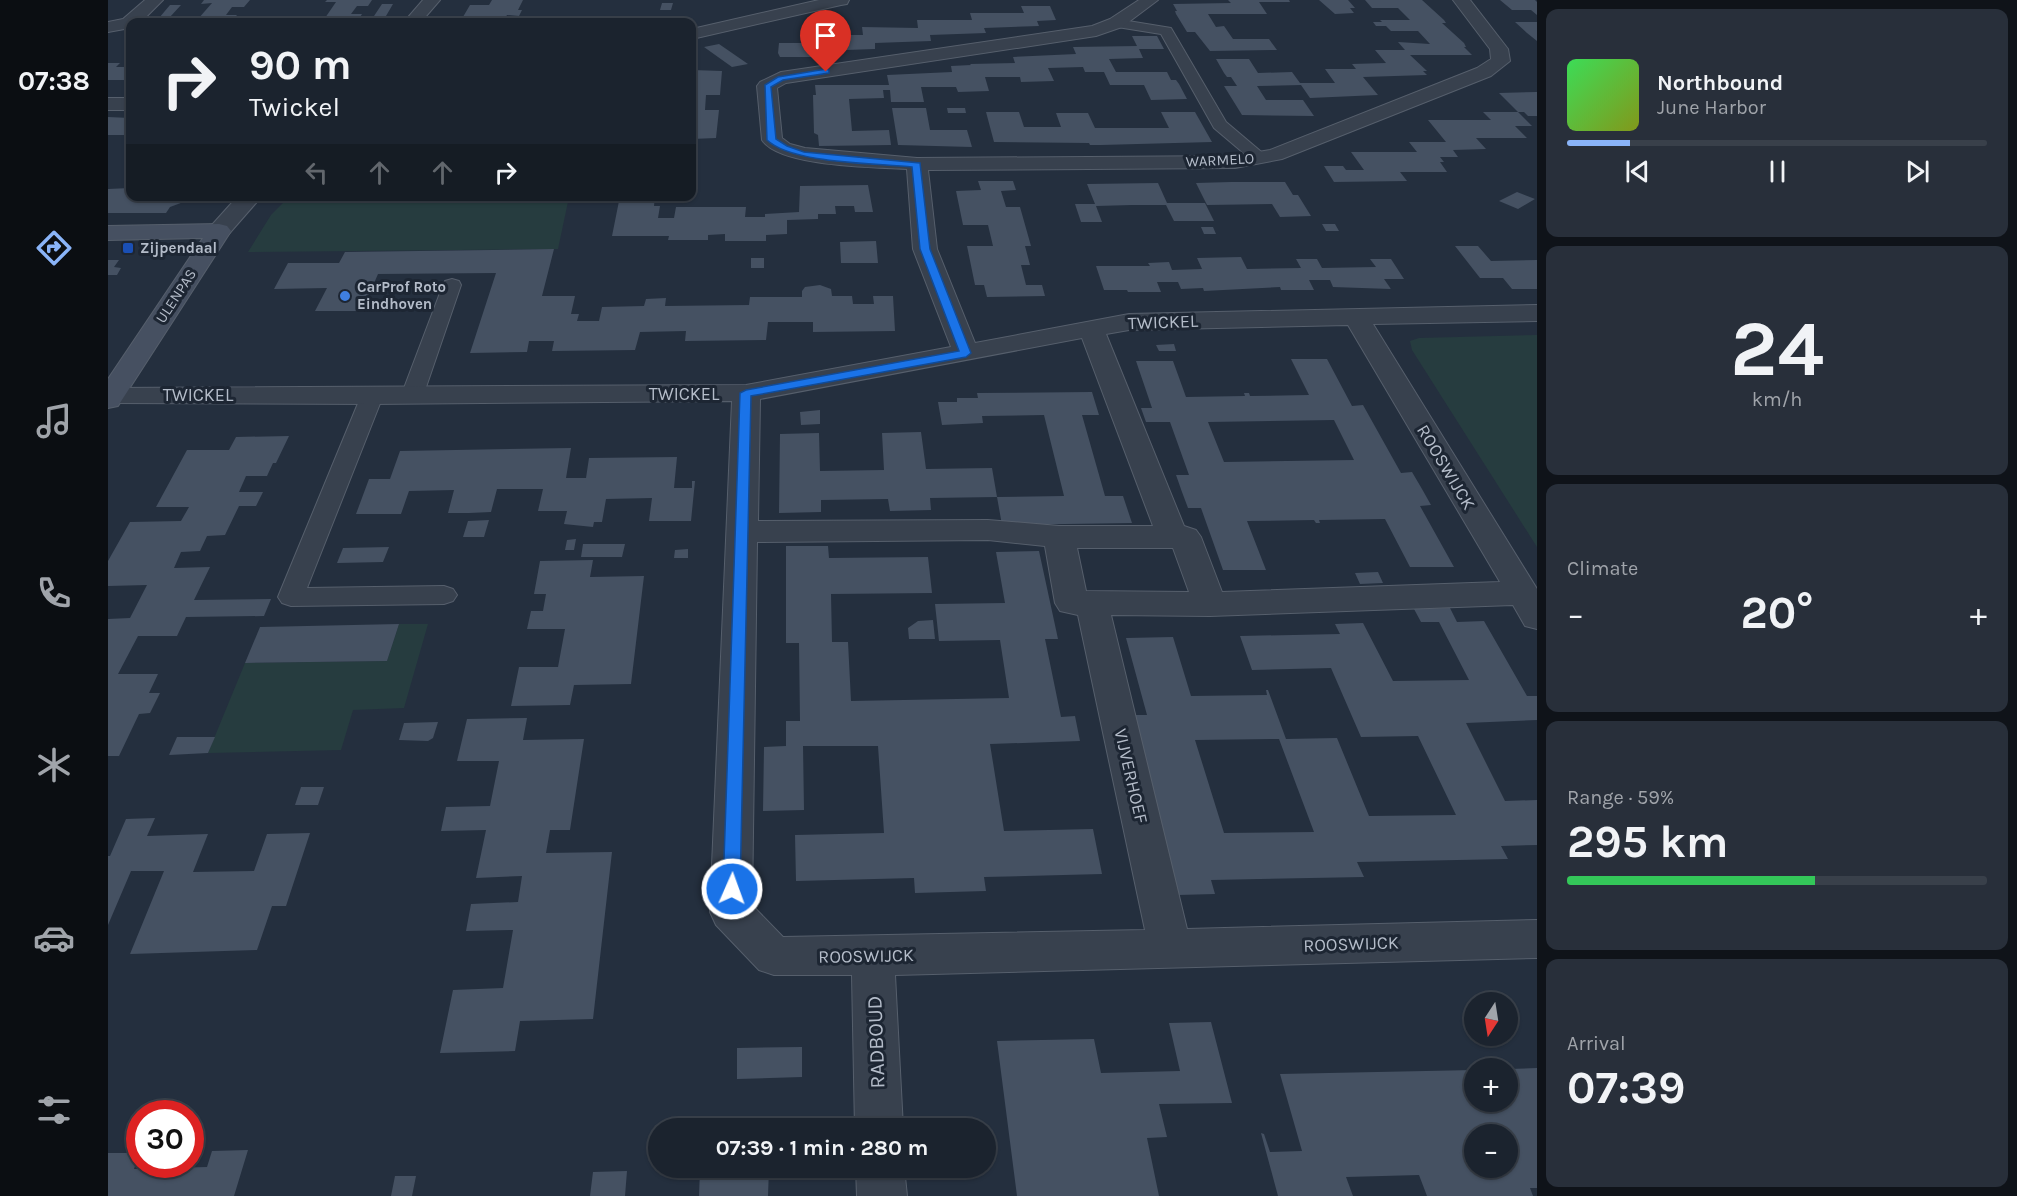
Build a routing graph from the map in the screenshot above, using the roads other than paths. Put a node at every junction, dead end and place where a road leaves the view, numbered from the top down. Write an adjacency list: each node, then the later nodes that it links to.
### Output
1 (432, 0): 8 (street)
2 (841, 0): 12 (street)
3 (1150, 0): 9 (street, WARMELO)
4 (1461, 0): 15 (street, WARMELO)
5 (153, 2): 6 (street); 7 (street)
6 (129, 4)
7 (138, 18)
8 (416, 18)
9 (1116, 22): 15 (lane); 16 (street, WARMELO)
10 (126, 24): 11 (street)
11 (108, 27)
12 (696, 33)
13 (108, 104): 14 (street)
14 (126, 104)
15 (1259, 158): 16 (street, WARMELO)
16 (917, 165): 24 (street)
17 (246, 201): 18 (street, ULENPAS)
18 (219, 231): 19 (street); 28 (street, ULENPAS)
19 (108, 233)
20 (452, 285): 27 (lane)
21 (1537, 313): 22 (street, TWICKEL)
22 (1356, 317): 23 (street, TWICKEL); 35 (street, ROOSWIJCK)
23 (1090, 328): 24 (street, TWICKEL); 31 (street)
24 (966, 353): 25 (street, TWICKEL)
25 (746, 393): 27 (street, TWICKEL); 29 (street, ROOSWIJCK)
26 (372, 396): 27 (street, TWICKEL); 28 (street, TWICKEL); 32 (lane)
27 (412, 396)
28 (110, 398)
29 (743, 532): 30 (street); 38 (street, ROOSWIJCK)
30 (1059, 537): 31 (street); 33 (street)
31 (1173, 537): 34 (street)
32 (444, 595)
33 (1092, 603): 34 (street); 37 (street, VIJVERHOEF)
34 (1210, 604): 35 (street)
35 (1530, 605)
36 (1537, 939): 37 (street, ROOSWIJCK)
37 (1170, 948): 38 (street, ROOSWIJCK)
38 (873, 956): 39 (street, RADBOUD)
39 (879, 1118)
40 (881, 1178): 41 (street)
41 (882, 1196)

